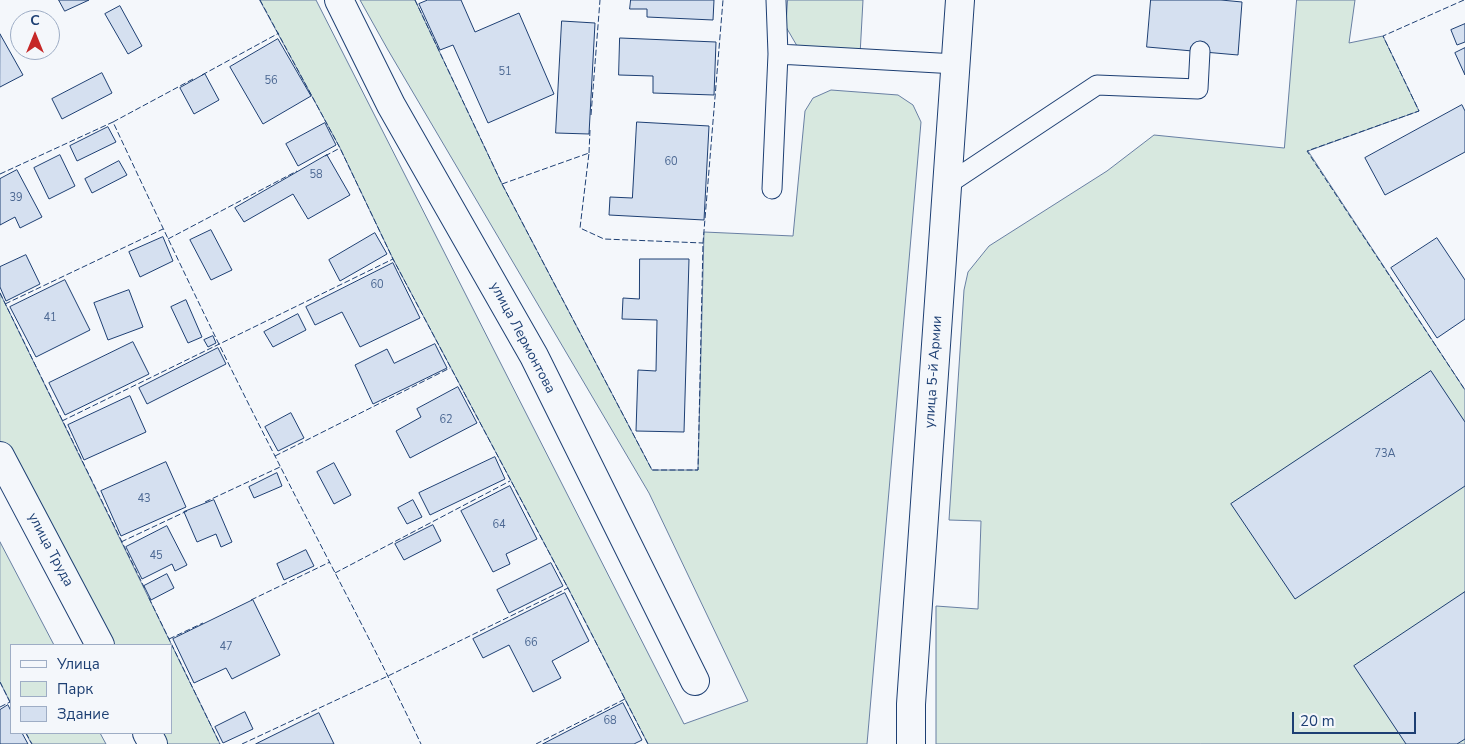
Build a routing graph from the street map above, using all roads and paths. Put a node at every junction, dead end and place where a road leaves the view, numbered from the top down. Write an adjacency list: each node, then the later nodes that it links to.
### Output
1 (339, 0): 11 (street, улица Лермонтова)
2 (776, 0): 5 (lane)
3 (960, 0): 6 (street, улица 5-й Армии)
4 (1200, 51): 7 (lane)
5 (778, 54): 6 (lane); 8 (lane)
6 (956, 64): 7 (street, улица 5-й Армии)
7 (948, 184): 12 (street, улица 5-й Армии)
8 (772, 189)
9 (0, 456): 10 (street, улица Труда)
10 (99, 644)
11 (695, 681)
12 (910, 744)

